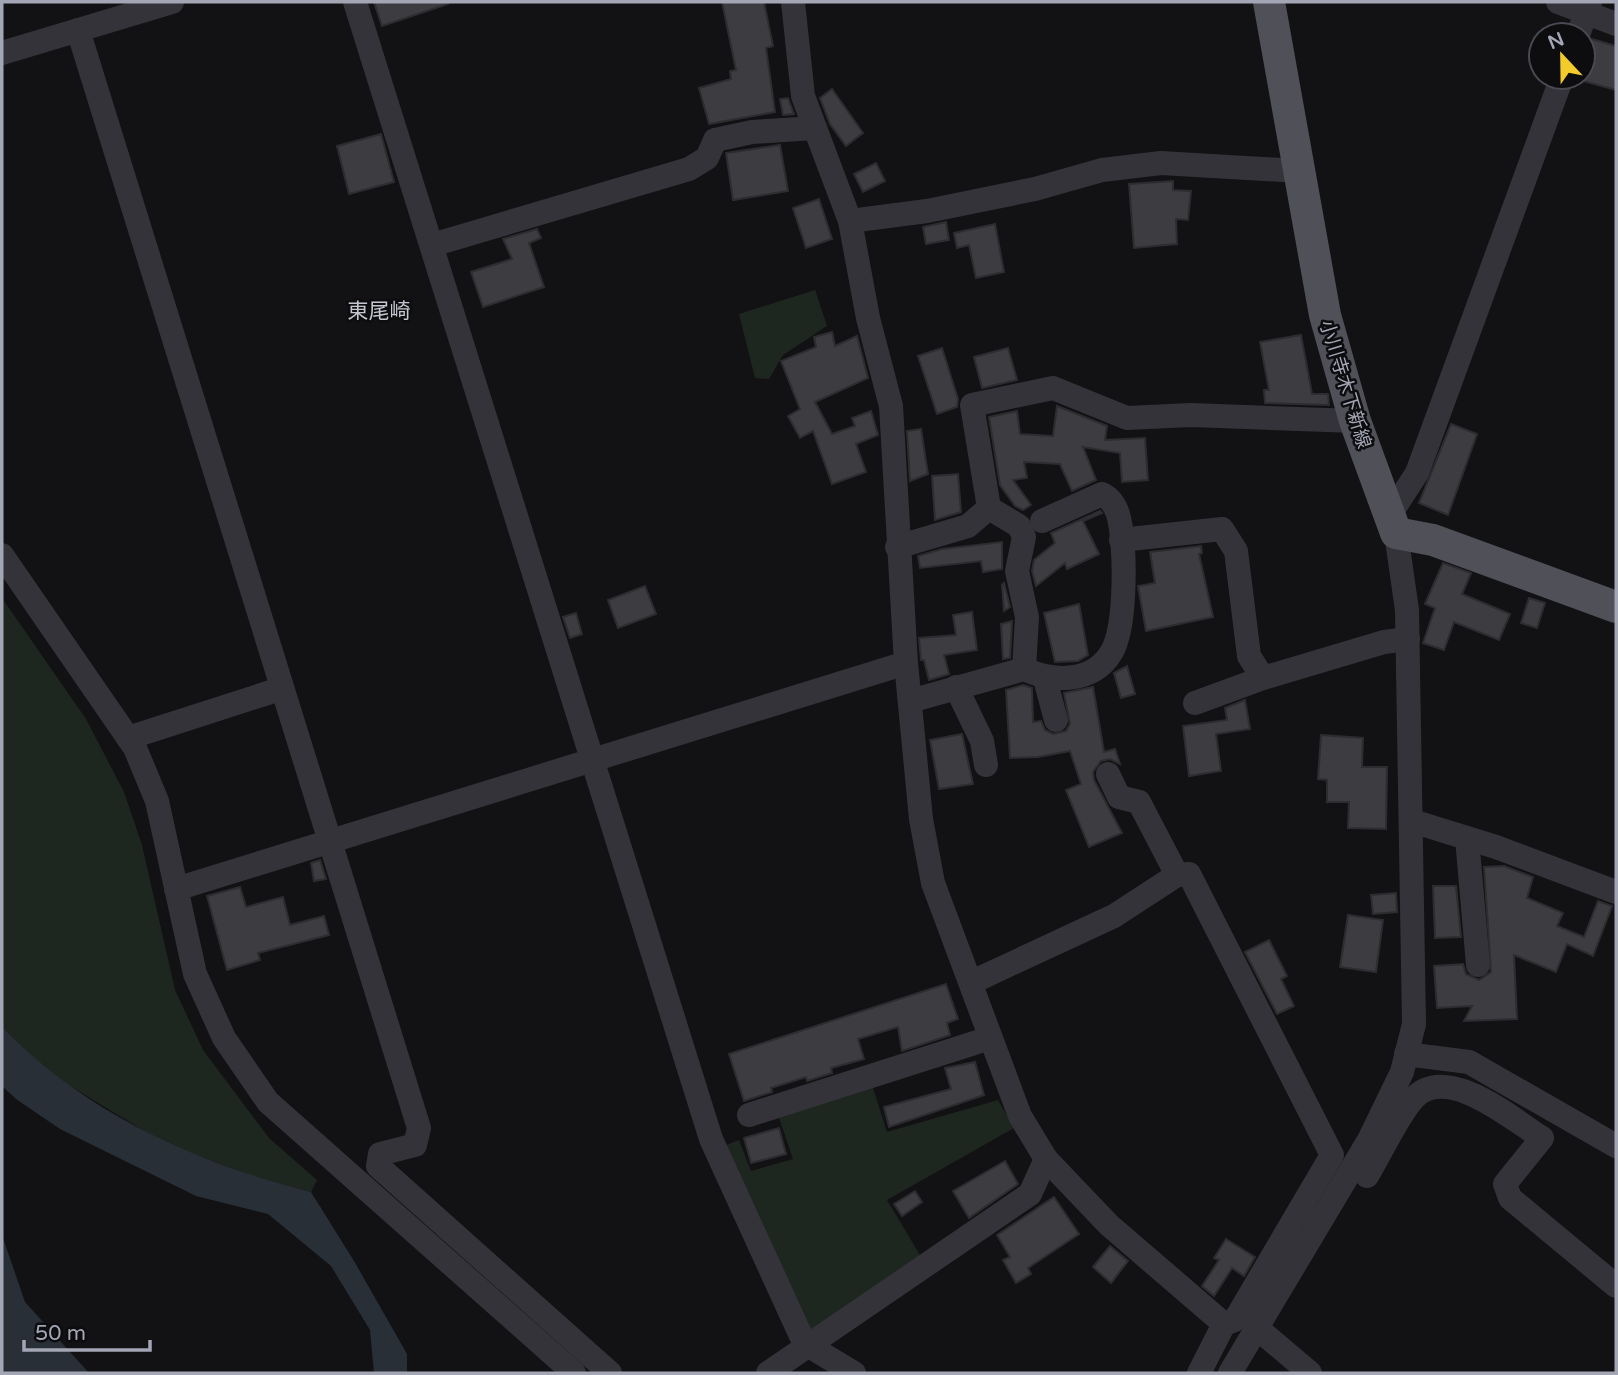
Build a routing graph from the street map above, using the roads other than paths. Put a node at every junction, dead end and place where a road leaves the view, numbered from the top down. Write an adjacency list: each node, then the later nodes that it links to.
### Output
1 (172, 2): 8 (street)
2 (355, 2): 14 (street)
3 (793, 2): 11 (street)
4 (1269, 2): 12 (main road, 小川寺木下新線)
5 (1558, 2): 6 (street)
6 (1584, 16): 7 (street)
7 (1616, 24)
8 (78, 30): 9 (street); 28 (street)
9 (2, 53)
10 (1557, 91): 18 (street)
11 (815, 128): 13 (street); 14 (street)
12 (1299, 171): 13 (street); 15 (main road, 小川寺木下新線)
13 (849, 221): 20 (street)
14 (432, 245): 33 (street)
15 (1355, 421): 16 (street); 18 (main road, 小川寺木下新線)
16 (989, 508): 20 (street); 25 (street)
17 (1042, 522): 19 (street)
18 (1393, 525): 22 (main road); 23 (street)
19 (1121, 540): 25 (street); 26 (street)
20 (898, 547): 24 (street)
21 (2, 555): 32 (street)
22 (1616, 607)
23 (1408, 639): 26 (street); 36 (street)
24 (906, 663): 29 (street); 33 (street)
25 (1035, 674): 27 (street); 31 (street)
26 (1263, 678): 30 (street)
27 (956, 687): 29 (street); 34 (street)
28 (280, 689): 32 (street); 38 (street)
29 (910, 701): 43 (street)
30 (1195, 703)
31 (1056, 719)
32 (128, 738): 40 (street)
33 (594, 761): 38 (street); 52 (street)
34 (986, 765)
35 (1108, 774): 39 (street)
36 (1412, 821): 37 (street); 45 (street)
37 (1467, 838): 41 (street); 42 (street)
38 (330, 842): 40 (street); 54 (street)
39 (1177, 875): 43 (street); 50 (street)
40 (176, 889): 53 (street)
41 (1616, 892)
42 (1478, 965)
43 (972, 982): 44 (street)
44 (990, 1038): 46 (street); 48 (street)
45 (1406, 1054): 47 (street); 51 (street)
46 (749, 1115)
47 (1616, 1146)
48 (1046, 1159): 50 (street); 52 (street)
49 (1616, 1286): 51 (street)
50 (1224, 1324): 57 (street)
51 (1264, 1333): 58 (street); 59 (street)
52 (809, 1346): 55 (street); 56 (street)
53 (574, 1373)
54 (610, 1373)
55 (768, 1373)
56 (854, 1373)
57 (1199, 1373)
58 (1230, 1373)
59 (1310, 1373)

